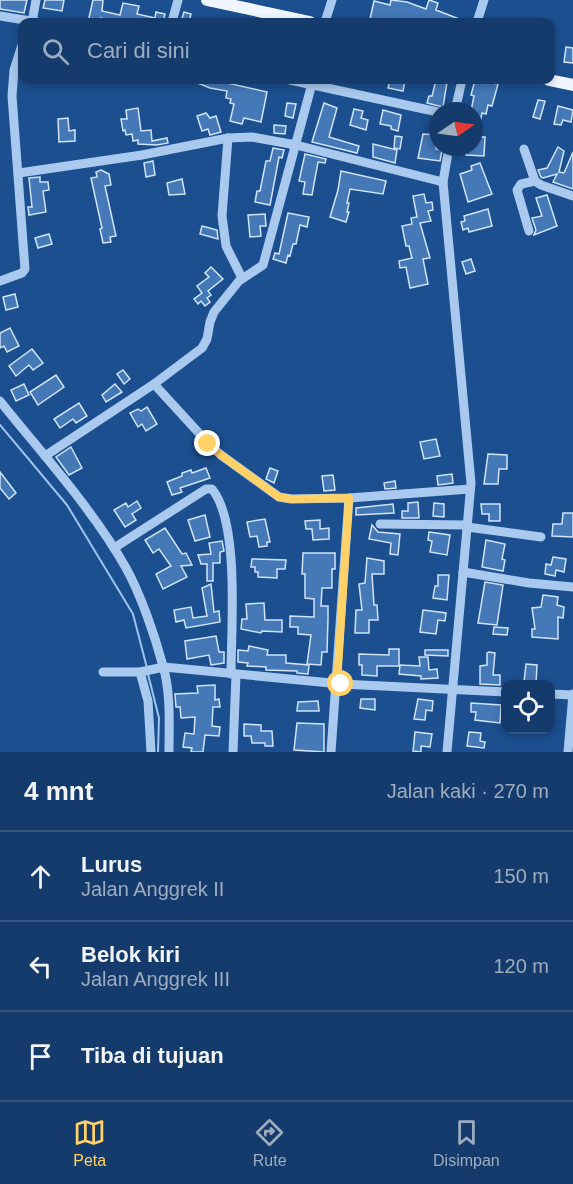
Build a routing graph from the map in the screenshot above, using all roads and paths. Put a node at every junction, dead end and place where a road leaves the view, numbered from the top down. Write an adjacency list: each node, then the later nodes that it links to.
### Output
1 (36, 0): 7 (street)
2 (178, 0): 8 (street)
3 (207, 0): 9 (main road)
4 (332, 0): 10 (street)
5 (484, 0): 11 (street)
6 (0, 16): 12 (street)
7 (34, 18)
8 (173, 18)
9 (291, 18)
10 (326, 18)
11 (478, 18)
12 (18, 19)
13 (18, 58): 25 (street)
14 (555, 81): 18 (main road)
15 (312, 84): 22 (street)
16 (321, 84): 20 (street)
17 (461, 84): 19 (street)
18 (573, 85)
19 (457, 102)
20 (429, 110)
21 (228, 138): 22 (street); 25 (street); 30 (street)
22 (296, 146): 27 (street); 30 (street)
23 (524, 148): 26 (street)
24 (447, 156): 27 (street)
25 (19, 173): 31 (street)
26 (535, 181): 28 (street); 29 (street)
27 (443, 182): 35 (street)
28 (573, 196)
29 (529, 231)
30 (242, 278): 32 (street)
31 (0, 281)
32 (154, 384): 34 (street); 36 (street)
33 (0, 401): 34 (street)
34 (45, 456): 40 (street)
35 (471, 489): 36 (street); 38 (street)
36 (349, 498): 47 (street)
37 (380, 524): 38 (street)
38 (467, 526): 39 (street); 41 (street)
39 (541, 537)
40 (114, 548): 43 (street); 46 (street)
41 (463, 572): 42 (street); 48 (street)
42 (573, 587)
43 (161, 668): 45 (street); 46 (street); 53 (street)
44 (103, 672): 45 (street)
45 (143, 672): 52 (street)
46 (233, 675): 47 (street); 54 (street)
47 (337, 683): 48 (street); 55 (street)
48 (452, 691): 49 (street); 56 (street)
49 (501, 693)
50 (555, 694): 51 (street)
51 (573, 695): 57 (street)
52 (151, 752)
53 (169, 752)
54 (232, 752)
55 (332, 752)
56 (447, 752)
57 (568, 752)

